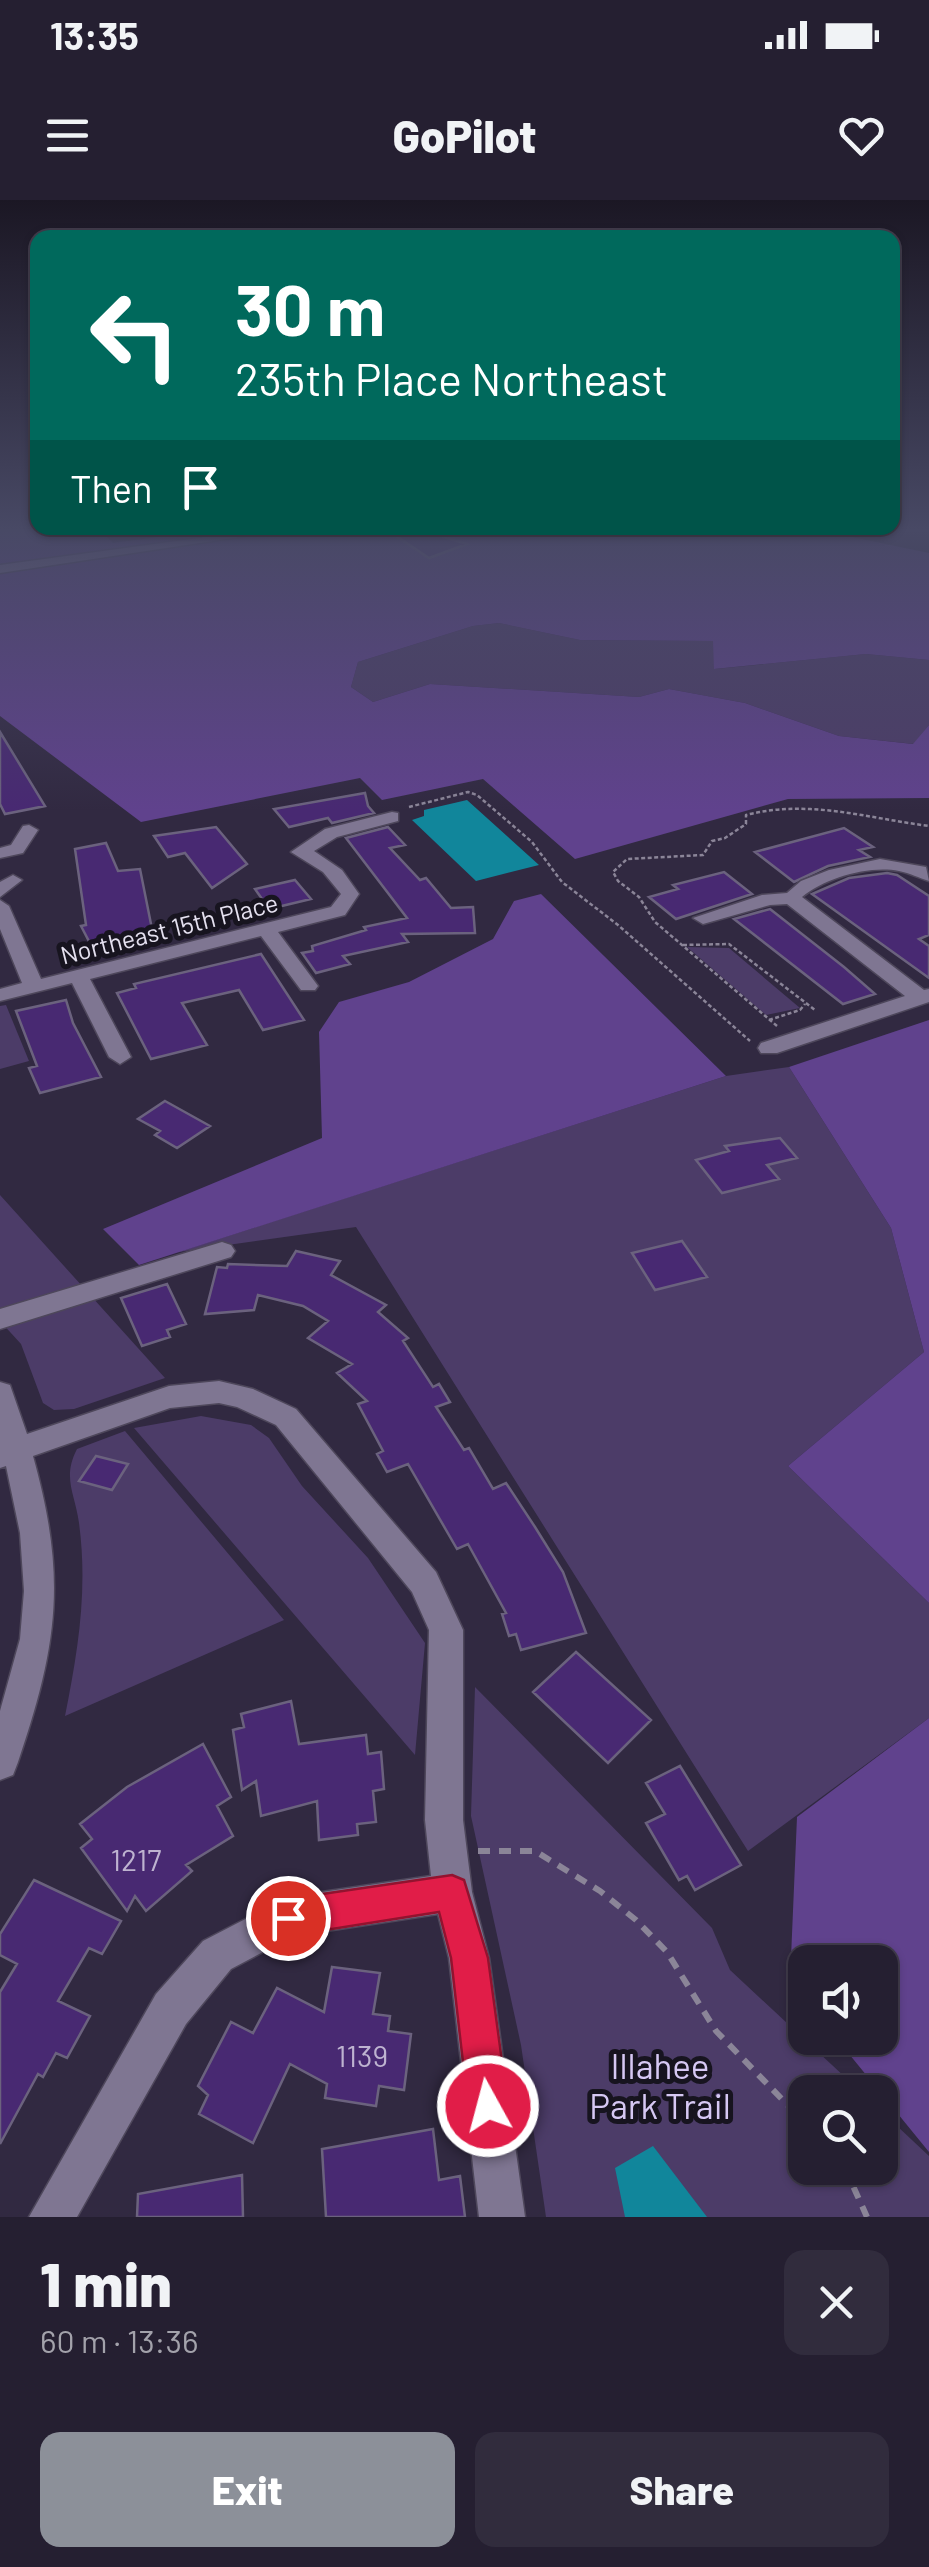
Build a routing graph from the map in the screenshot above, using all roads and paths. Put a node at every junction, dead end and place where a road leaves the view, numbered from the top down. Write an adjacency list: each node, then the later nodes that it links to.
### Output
1 (392, 817): 9 (street, Northeast 15th Place); 19 (path)
2 (929, 826): 10 (path)
3 (29, 830): 4 (street)
4 (0, 853)
5 (929, 876): 6 (street)
6 (792, 898): 8 (street); 15 (street)
7 (0, 906): 13 (street)
8 (704, 918)
9 (267, 930): 11 (street, Northeast 15th Place); 12 (street)
10 (680, 945): 16 (path); 18 (path)
11 (78, 976): 13 (street, Northeast 15th Place); 20 (street)
12 (308, 986)
13 (34, 987): 14 (street, Northeast 15th Place)
14 (0, 995)
15 (925, 997): 19 (street)
16 (806, 1002): 17 (path); 18 (path)
17 (816, 1011)
18 (769, 1020): 19 (path)
19 (777, 1040)
20 (120, 1057)
21 (222, 1250): 22 (street)
22 (0, 1319)
23 (0, 1393): 24 (street)
24 (8, 1453): 25 (street); 26 (street)
25 (0, 1762)
26 (450, 1875): 27 (path); 29 (street); 30 (street)
27 (788, 2105)
28 (853, 2185): 31 (path)
29 (52, 2217)
30 (502, 2217)
31 (867, 2217)

